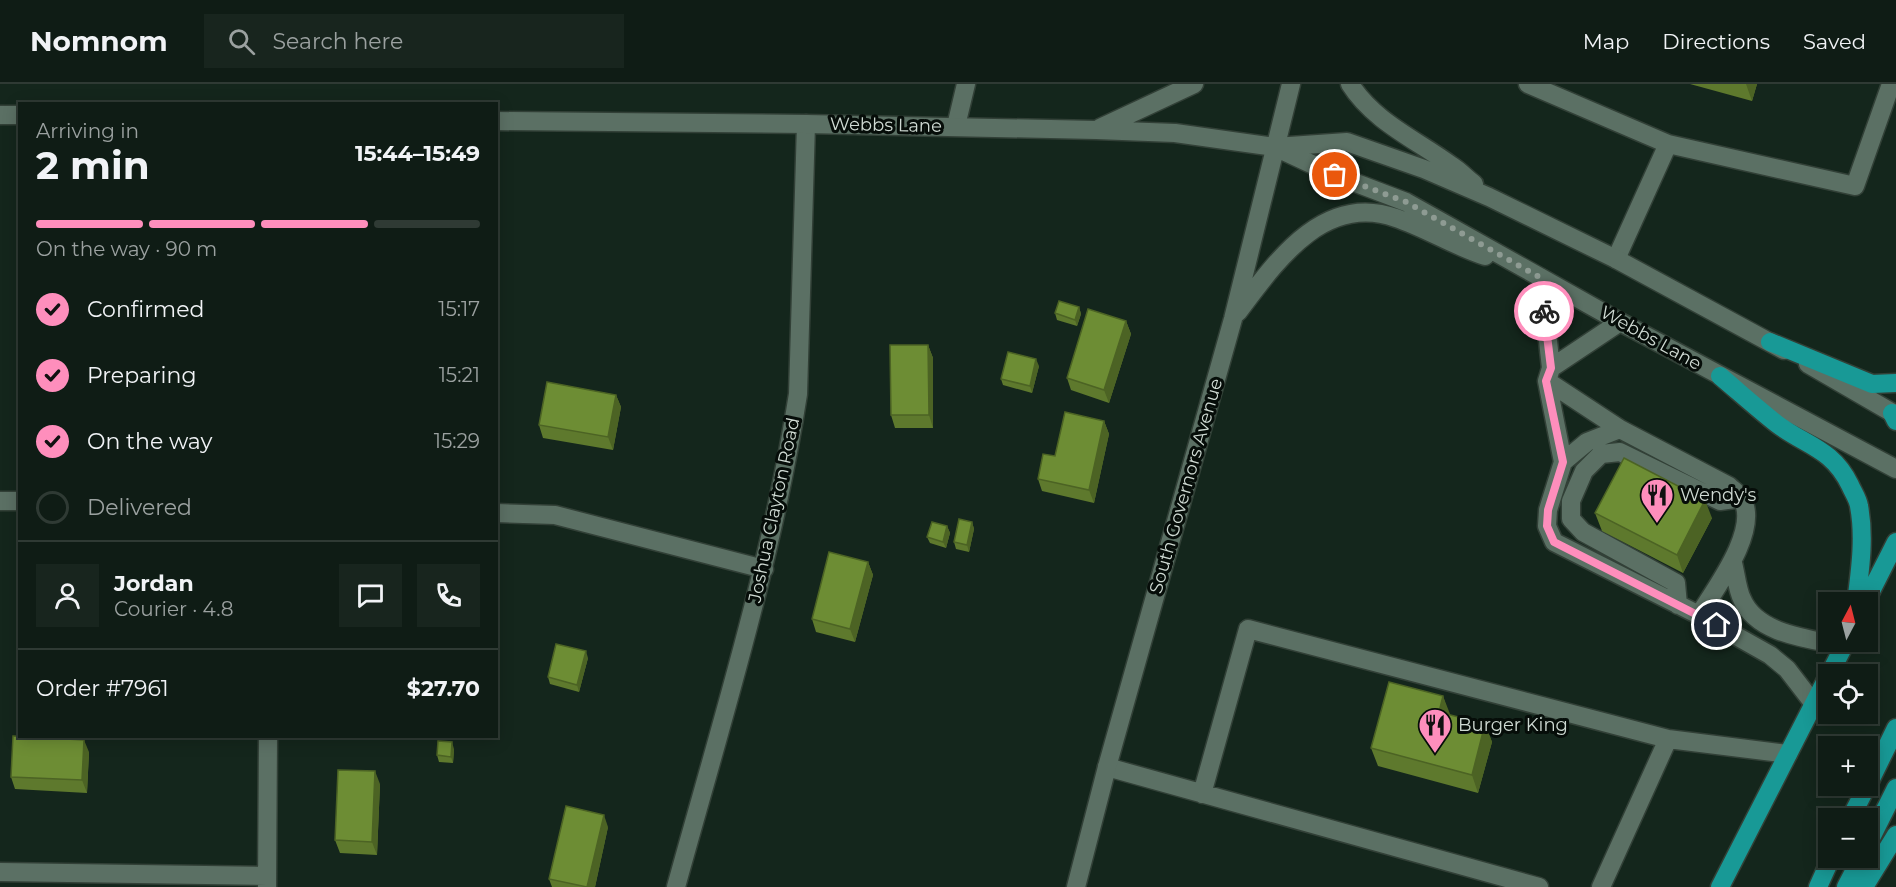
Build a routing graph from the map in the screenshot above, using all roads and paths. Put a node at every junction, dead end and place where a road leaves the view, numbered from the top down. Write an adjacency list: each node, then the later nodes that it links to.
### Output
1 (966, 84): 11 (main road)
2 (1194, 84): 12 (main road)
3 (1291, 84): 14 (main road, South Governors Avenue)
4 (1350, 84): 15 (main road)
5 (1528, 84): 13 (main road)
6 (1891, 84): 13 (main road)
7 (0, 115): 8 (main road)
8 (18, 115)
9 (498, 121): 10 (main road, Webbs Lane)
10 (806, 124): 11 (main road, Webbs Lane); 34 (main road, Joshua Clayton Road)
11 (956, 126): 12 (main road, Webbs Lane)
12 (1096, 130): 14 (main road, Webbs Lane)
13 (1668, 144): 16 (main road)
14 (1275, 147): 15 (main road, Webbs Lane); 17 (main road, Webbs Lane); 18 (main road, South Governors Avenue)
15 (1489, 197): 16 (main road, Webbs Lane)
16 (1616, 259): 20 (main road, Webbs Lane)
17 (1534, 274): 18 (main road); 19 (main road, Webbs Lane); 21 (main road)
18 (1233, 319): 47 (main road, South Governors Avenue)
19 (1620, 322): 21 (main road); 22 (main road, Webbs Lane)
20 (1770, 342): 23 (highway); 24 (main road, Webbs Lane)
21 (1549, 374): 25 (main road); 26 (main road)
22 (1720, 376): 27 (main road, Webbs Lane); 35 (highway)
23 (1896, 383)
24 (1895, 416)
25 (1620, 429): 26 (main road); 28 (main road)
26 (1563, 462): 37 (main road)
27 (1896, 468)
28 (1742, 498): 33 (main road); 37 (main road)
29 (0, 501): 30 (main road)
30 (18, 501)
31 (498, 513): 34 (main road)
32 (1896, 542): 36 (highway)
33 (1732, 563): 38 (main road); 39 (main road)
34 (764, 569): 56 (main road, Joshua Clayton Road)
35 (1857, 592)
36 (1871, 592)
37 (1678, 605): 38 (main road)
38 (1699, 615): 41 (main road)
39 (1818, 640)
40 (1818, 696): 41 (highway)
41 (1814, 704): 45 (highway)
42 (1896, 728): 46 (highway)
43 (268, 738): 55 (main road)
44 (1668, 739): 45 (main road); 49 (main road); 59 (main road)
45 (1788, 754): 60 (highway)
46 (1878, 763)
47 (1107, 767): 49 (main road); 57 (main road, South Governors Avenue)
48 (1896, 788): 50 (highway)
49 (1202, 794): 58 (main road)
50 (1878, 824)
51 (1896, 835): 63 (highway)
52 (1827, 868): 61 (highway)
53 (1856, 868): 62 (highway)
54 (0, 872): 55 (main road)
55 (267, 882)
56 (676, 887)
57 (1076, 887)
58 (1539, 887)
59 (1601, 887)
60 (1720, 887)
61 (1818, 887)
62 (1846, 887)
63 (1864, 887)

